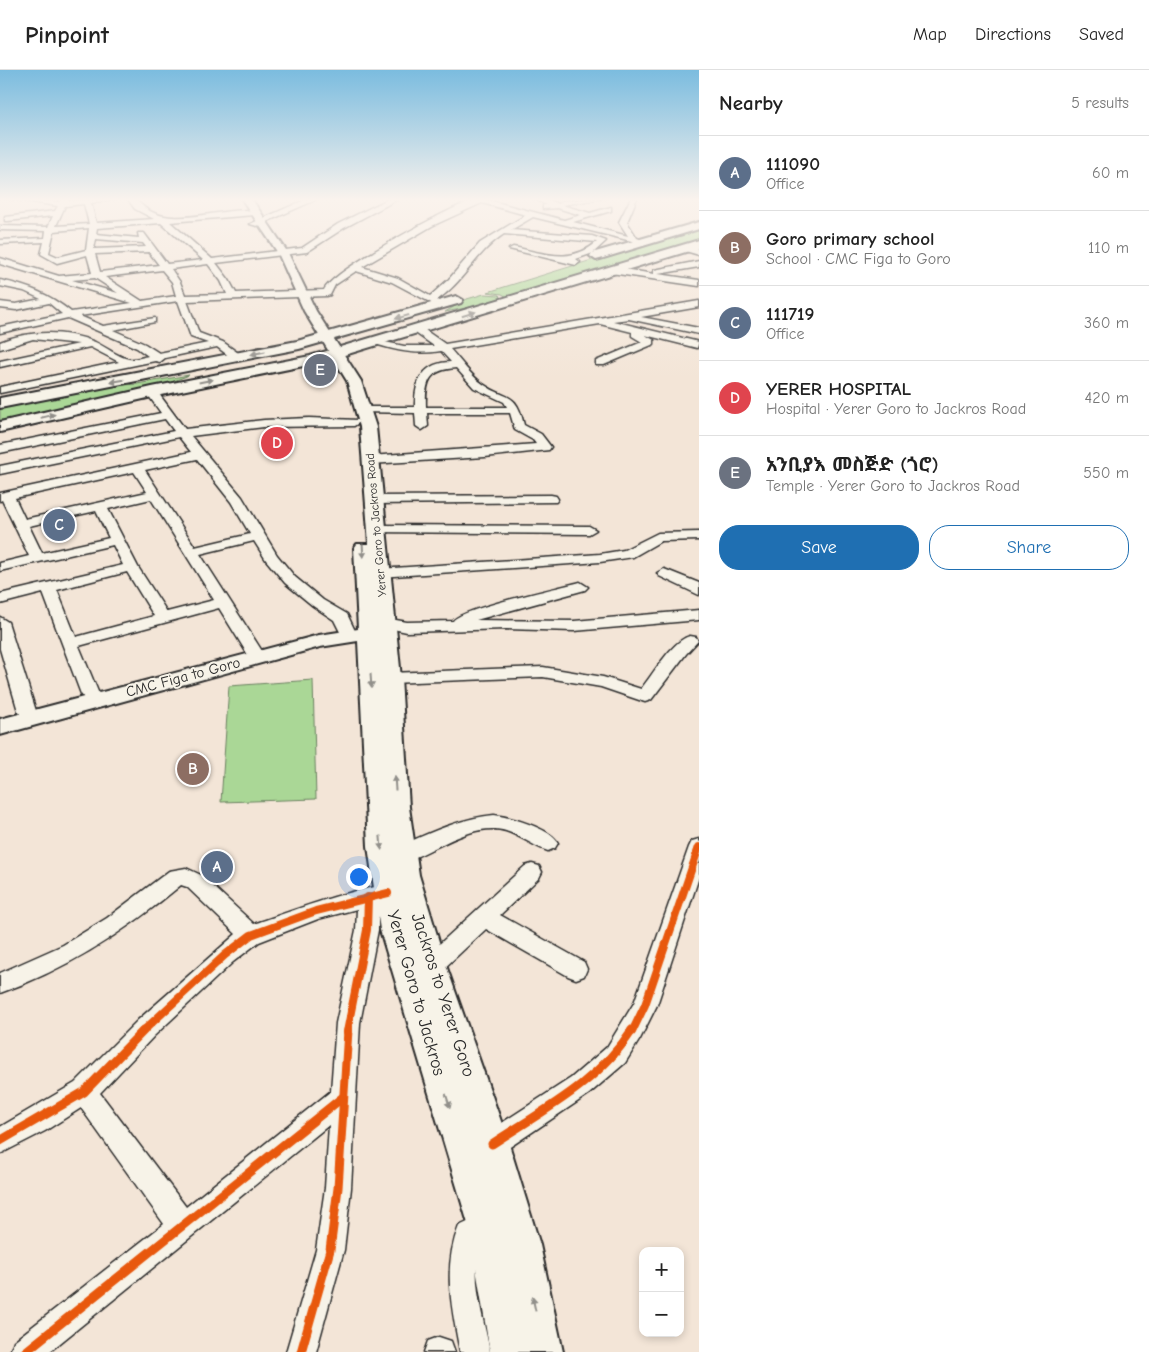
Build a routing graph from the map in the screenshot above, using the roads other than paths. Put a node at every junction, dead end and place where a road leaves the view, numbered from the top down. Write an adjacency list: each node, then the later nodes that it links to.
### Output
1 (13, 258): 15 (street)
2 (92, 258): 21 (street)
3 (159, 258): 17 (street)
4 (206, 258): 13 (street)
5 (237, 258): 13 (street)
6 (281, 258): 26 (main road)
7 (372, 258): 18 (street)
8 (473, 258): 32 (street)
9 (556, 258): 14 (street)
10 (580, 258): 14 (highway)
11 (652, 258): 19 (highway)
12 (0, 261): 15 (street)
13 (210, 261): 17 (street); 28 (street)
14 (570, 261): 20 (highway)
15 (11, 264): 23 (street)
16 (699, 264): 22 (street)
17 (166, 267): 21 (street); 30 (street)
18 (355, 268): 26 (street); 32 (street)
19 (611, 270): 22 (street); 45 (highway, one-way to 19)
20 (548, 271)
21 (97, 275): 23 (street); 33 (street)
22 (644, 275): 25 (street)
23 (62, 280): 33 (street)
24 (0, 283): 31 (street)
25 (698, 283)
26 (299, 294): 28 (street); 48 (main road)
27 (0, 295): 36 (street)
28 (232, 295): 30 (street)
29 (470, 296): 32 (highway)
30 (183, 298): 33 (street); 52 (street)
31 (51, 300): 36 (street); 38 (street)
32 (435, 302): 48 (highway, one-way to 48)
33 (138, 303): 38 (street)
34 (699, 304): 39 (street)
35 (0, 305): 36 (street)
36 (20, 306): 37 (street)
37 (0, 313)
38 (69, 315): 43 (street); 44 (street)
39 (623, 316): 41 (street); 47 (street)
40 (152, 320): 42 (street)
41 (599, 321): 46 (street); 56 (street)
42 (131, 324): 43 (street); 55 (street)
43 (103, 329): 55 (street)
44 (1, 330): 49 (street)
45 (418, 330): 50 (highway); 56 (street)
46 (630, 330): 53 (street); 61 (street)
47 (699, 331)
48 (322, 338): 58 (main road); 59 (highway, one-way to 59)
49 (17, 339): 51 (street); 54 (street)
50 (379, 342): 56 (street); 58 (highway)
51 (91, 344): 60 (street); 62 (street)
52 (219, 344): 57 (street); 59 (street)
53 (697, 345)
54 (0, 346)
55 (141, 346): 57 (street)
56 (444, 348): 63 (street)
57 (156, 355): 60 (street); 64 (street)
58 (332, 355): 66 (highway, one-way to 58); 71 (main road)
59 (237, 357): 64 (highway)
60 (128, 362): 65 (street); 67 (street)
61 (600, 363)
62 (0, 364)
63 (458, 365): 68 (street); 69 (street)
64 (172, 370): 65 (highway)
65 (147, 375): 67 (highway, one-way to 67)
66 (152, 392): 70 (street); 73 (highway, one-way to 66)
67 (2, 397)
68 (421, 410): 69 (street); 71 (street); 72 (street)
69 (515, 410): 77 (street)
70 (169, 415): 74 (street); 75 (street)
71 (362, 420): 74 (street); 77 (main road, Yerer Goro to Jackros Road); 108 (main road, one-way to 108)
72 (422, 426)
73 (0, 427)
74 (181, 432): 76 (street); 78 (street)
75 (0, 449)
76 (201, 454): 79 (street); 89 (street)
77 (370, 460): 84 (main road, Yerer Goro to Jackros Road)
78 (71, 468): 79 (street); 80 (street); 82 (street)
79 (138, 468): 81 (street)
80 (0, 470)
81 (155, 494): 85 (street); 92 (street)
82 (4, 497): 86 (street)
83 (551, 499): 84 (street)
84 (373, 500): 87 (main road, Yerer Goro to Jackros Road)
85 (100, 506): 86 (street); 91 (street)
86 (21, 524): 93 (street)
87 (377, 529): 88 (street); 96 (main road, Yerer Goro to Jackros Road)
88 (589, 530)
89 (258, 536): 92 (street); 108 (street)
90 (699, 536): 96 (street)
91 (117, 540): 93 (street); 94 (street)
92 (192, 552): 102 (street)
93 (37, 558): 95 (street)
94 (131, 566): 98 (street); 105 (street)
95 (0, 567)
96 (379, 573): 108 (main road, Yerer Goro to Jackros Road)
97 (664, 573): 100 (street)
98 (48, 587): 101 (street); 109 (street)
99 (580, 587): 107 (street)
100 (699, 590)
101 (0, 599)
102 (224, 602): 105 (street); 111 (street)
103 (699, 615): 104 (street)
104 (670, 616): 107 (street); 110 (street)
105 (163, 618): 109 (street)
106 (0, 622): 112 (street)
107 (451, 625): 108 (street)
108 (371, 629): 111 (main road); 113 (main road, Jackros to Yerer Goro); 117 (main road, CMC Figa to Goro); 122 (main road, Yerer Goro to Jackros, one-way to 122)
109 (72, 643): 114 (street)
110 (694, 644): 113 (street)
111 (254, 650): 114 (main road)
112 (6, 662): 115 (street)
113 (390, 678): 120 (main road, Jackros to Yerer Goro, one-way to 113)
114 (90, 694): 115 (main road)
115 (27, 711): 116 (main road)
116 (0, 718)
117 (0, 727)
118 (548, 843): 120 (street)
119 (699, 847): 131 (street)
120 (403, 854): 125 (main road, Jackros to Yerer Goro)
121 (532, 872): 123 (street)
122 (378, 895): 124 (street); 129 (street); 133 (main road, Yerer Goro to Jackros, one-way to 133)
123 (484, 917): 125 (street); 126 (street)
124 (251, 935): 127 (street); 128 (street)
125 (432, 965): 131 (main road, Jackros to Yerer Goro)
126 (576, 969)
127 (0, 983)
128 (84, 1092): 130 (street); 132 (street)
129 (343, 1097): 132 (street); 135 (street)
130 (0, 1141)
131 (495, 1155): 138 (main road, Jackros to Yerer Goro, one-way to 131)
132 (182, 1225): 134 (street)
133 (487, 1227): 136 (street); 137 (main road, Yerer Goro to Jackros)
134 (25, 1352)
135 (301, 1352)
136 (474, 1352)
137 (508, 1352)
138 (544, 1352)

